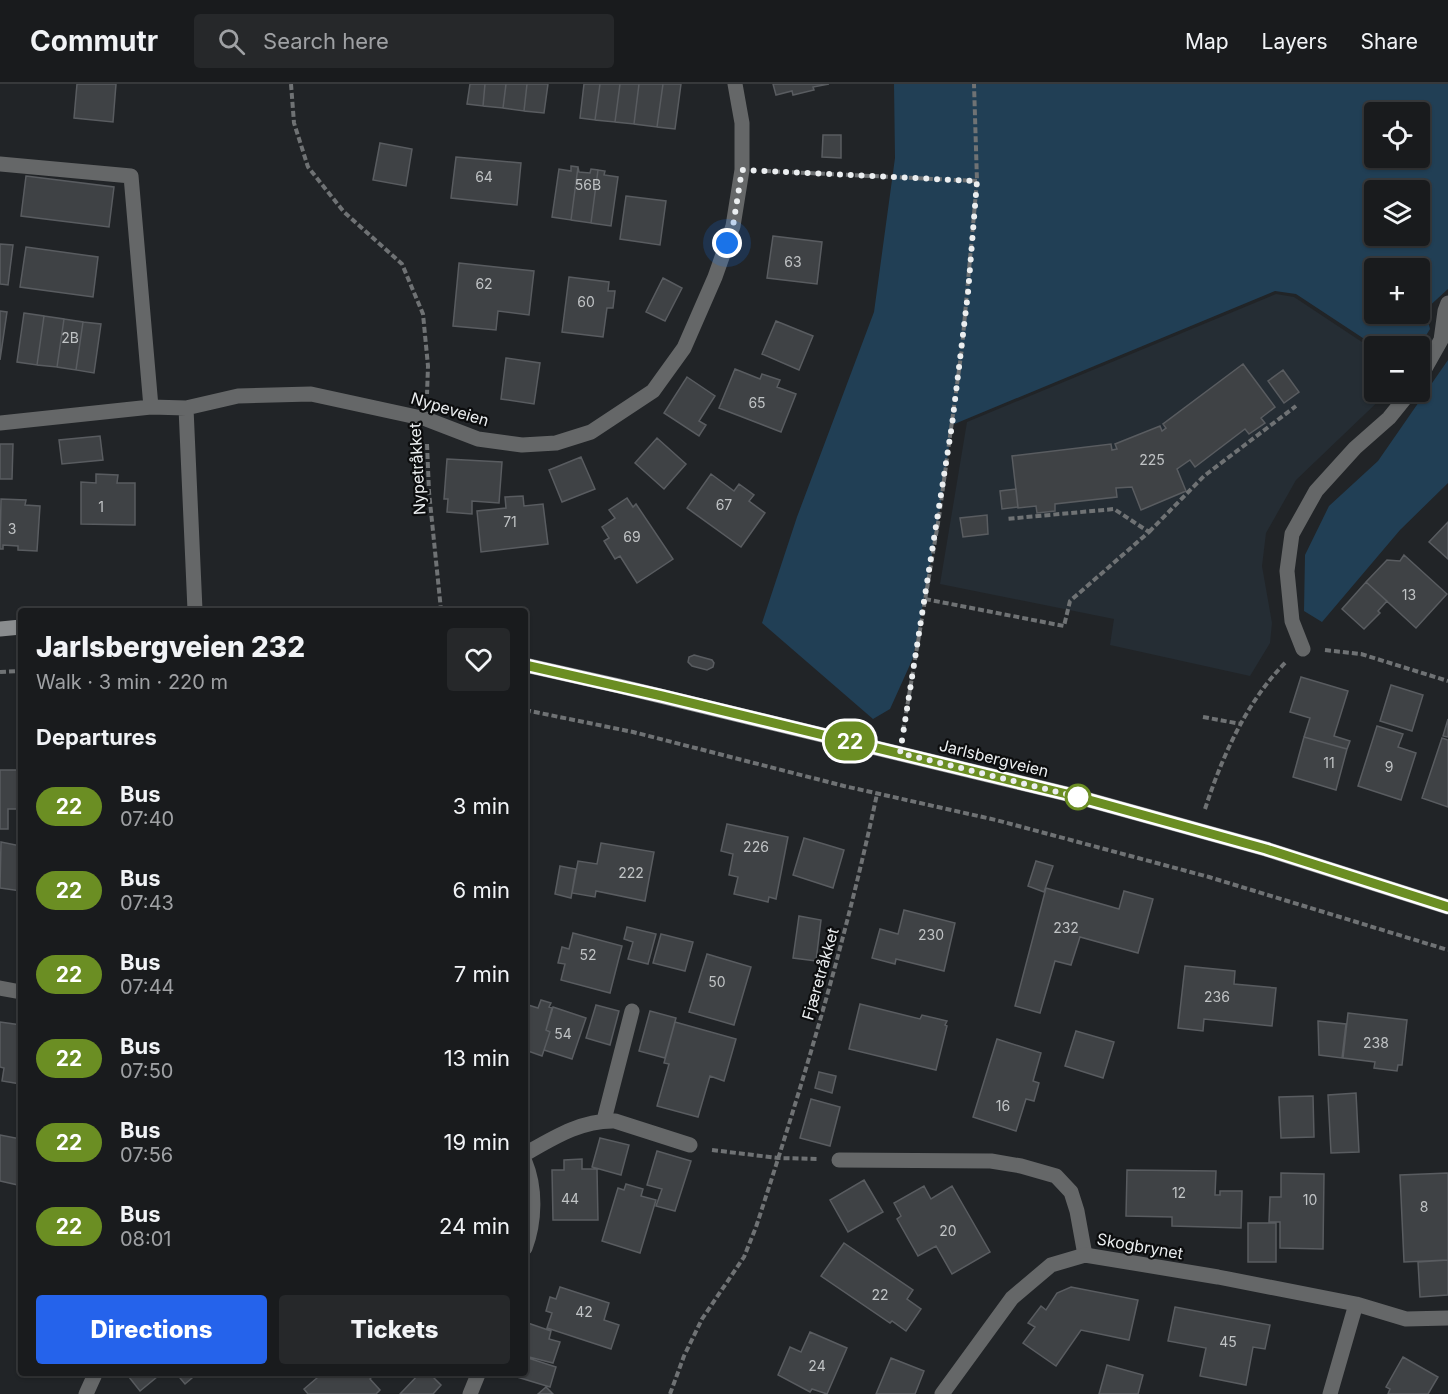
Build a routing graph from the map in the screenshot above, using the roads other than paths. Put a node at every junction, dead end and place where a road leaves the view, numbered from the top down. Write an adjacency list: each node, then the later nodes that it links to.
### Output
1 (735, 84): 7 (street, Nypeveien)
2 (0, 164): 6 (street)
3 (1448, 303): 4 (street)
4 (1430, 360)
5 (1402, 402): 12 (street)
6 (151, 408): 7 (street, Nypeveien); 8 (street, Nypeveien)
7 (186, 408): 9 (street)
8 (0, 423)
9 (195, 608)
10 (18, 627): 11 (main road)
11 (0, 629)
12 (1303, 649)
13 (528, 666): 14 (main road, Jarlsbergveien)
14 (1448, 907)
15 (0, 988): 16 (street)
16 (18, 991)
17 (632, 1011): 18 (street)
18 (604, 1120): 19 (street); 20 (street)
19 (690, 1145)
20 (528, 1152)
21 (839, 1160): 24 (street)
22 (528, 1170): 23 (street)
23 (528, 1233)
24 (1085, 1255): 25 (street, Skogbrynet); 31 (street, Skogbrynet)
25 (1356, 1305): 26 (street, Skogbrynet); 32 (street)
26 (1448, 1318)
27 (94, 1376): 29 (street)
28 (477, 1376): 30 (street)
29 (86, 1394)
30 (470, 1394)
31 (942, 1394)
32 (1330, 1394)

